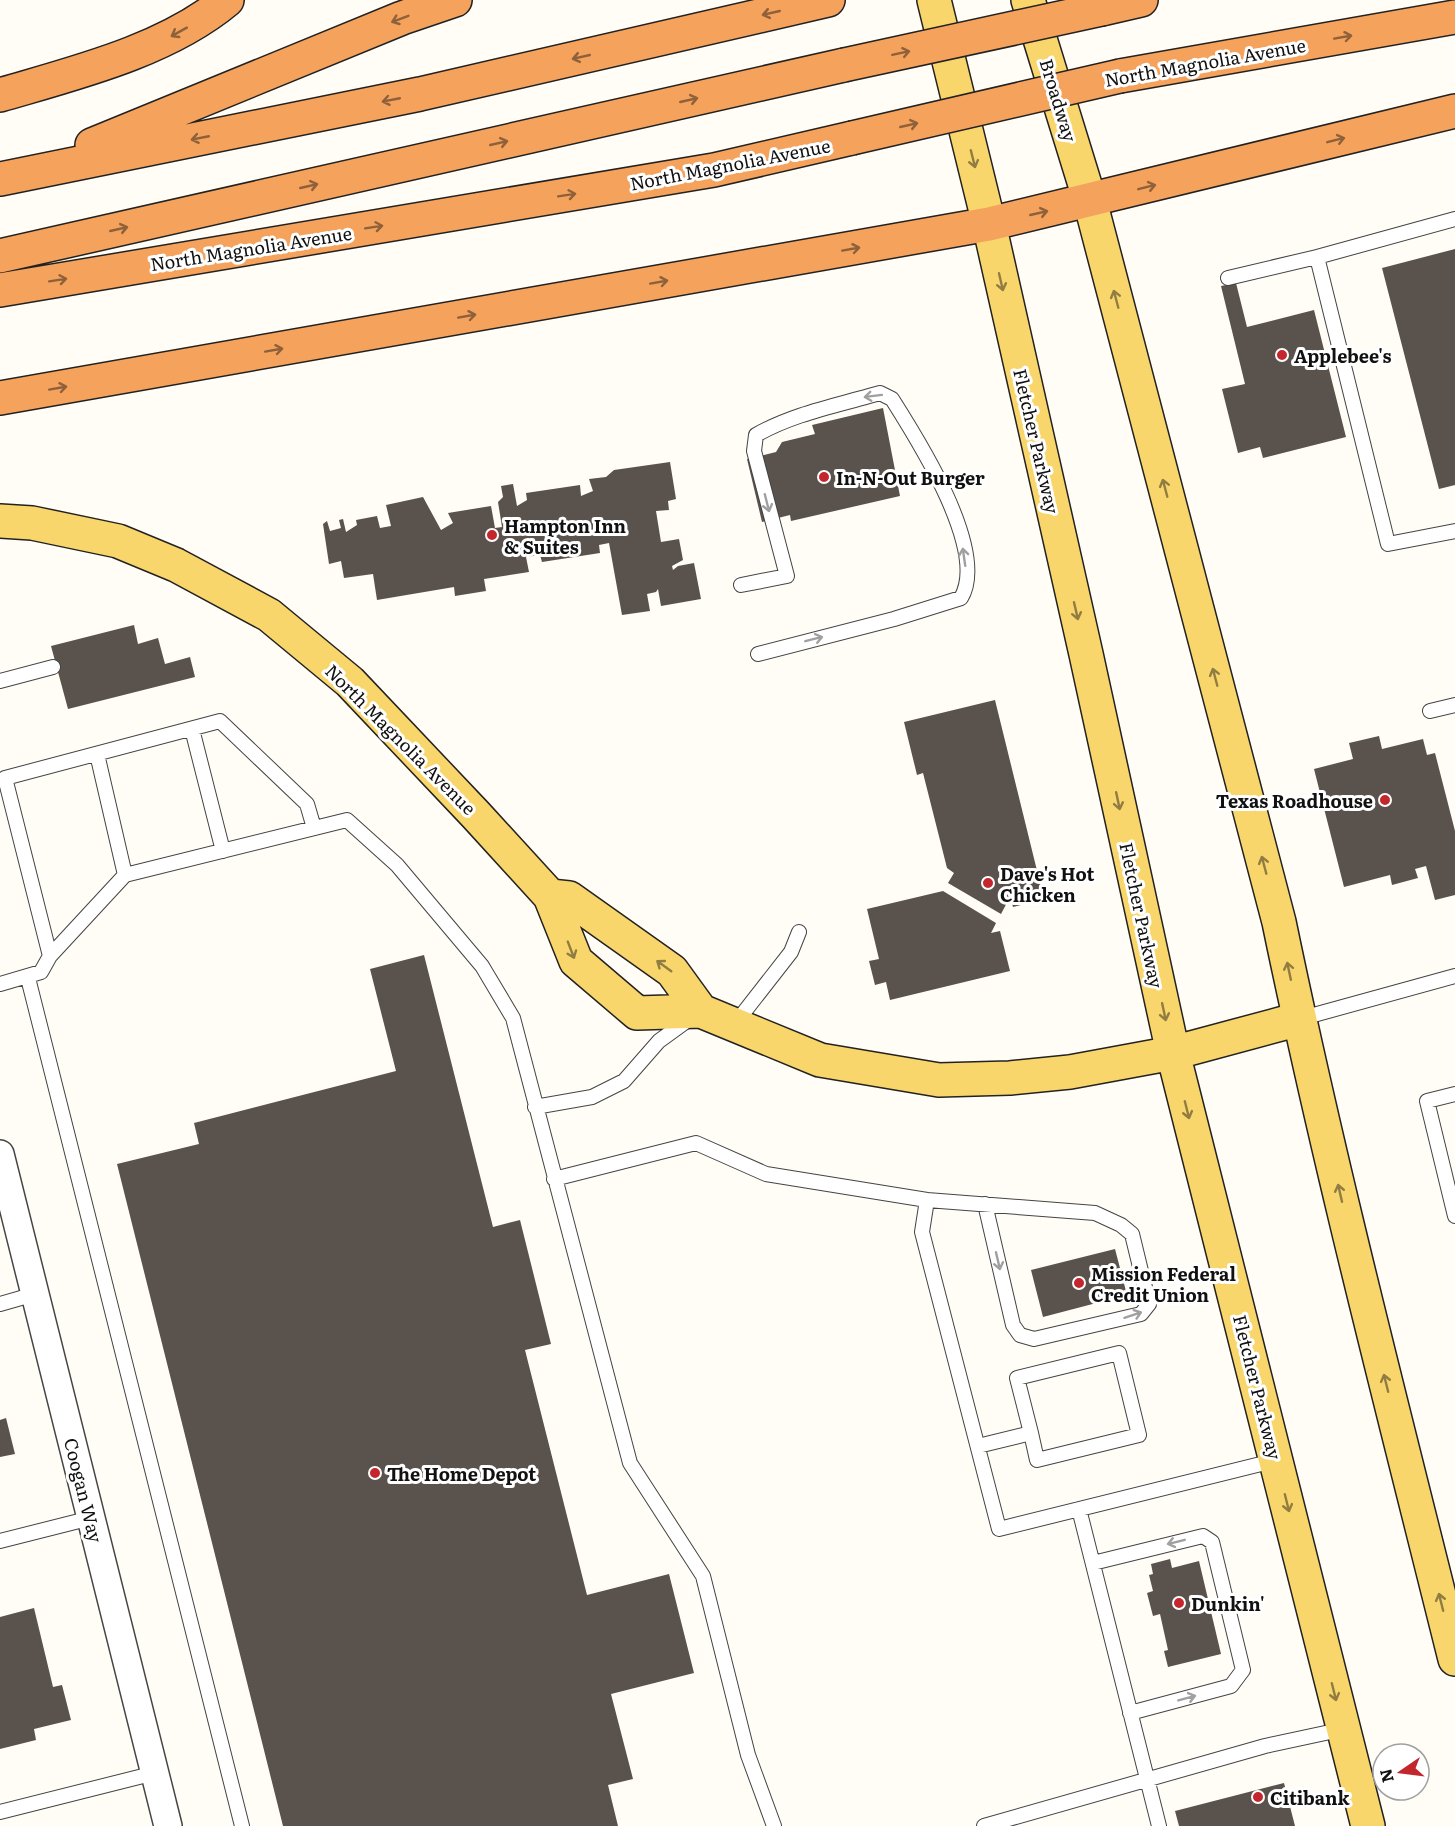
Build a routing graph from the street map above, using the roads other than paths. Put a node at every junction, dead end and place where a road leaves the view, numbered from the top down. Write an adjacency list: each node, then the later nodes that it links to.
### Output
1 (227, 0): 8 (highway, one-way to 8)
2 (456, 0): 10 (highway, one-way to 10)
3 (828, 0): 10 (highway, one-way to 10)
4 (934, 0): 13 (main road, Fletcher Parkway, one-way to 13)
5 (1028, 0): 11 (main road, Broadway)
6 (1141, 0): 14 (highway, one-way to 6, bridge)
7 (1455, 17): 17 (highway, North Magnolia Avenue, one-way to 7, bridge)
8 (0, 95)
9 (1455, 111): 11 (highway, one-way to 9)
10 (10, 176)
11 (1090, 201): 13 (highway, one-way to 11); 39 (main road, one-way to 11)
12 (1455, 219): 15 (lane)
13 (988, 224): 18 (highway, one-way to 13); 41 (main road, Fletcher Parkway, one-way to 41)
14 (0, 256)
15 (1317, 256): 16 (lane); 20 (lane)
16 (1228, 278)
17 (0, 290)
18 (0, 398)
19 (0, 521): 32 (main road, North Magnolia Avenue)
20 (1455, 531)
21 (741, 585): 22 (lane, one-way to 21)
22 (758, 654)
23 (53, 667): 24 (lane)
24 (0, 681)
25 (1455, 705): 26 (lane)
26 (1430, 711)
27 (192, 729): 28 (lane); 29 (lane); 30 (lane)
28 (97, 754): 31 (lane); 34 (lane)
29 (314, 828): 30 (lane); 43 (lane)
30 (223, 851): 31 (lane)
31 (125, 875): 34 (lane)
32 (550, 896): 38 (main road, one-way to 32); 38 (main road, North Magnolia Avenue, one-way to 38)
33 (799, 932): 40 (lane)
34 (50, 956): 36 (lane)
35 (1455, 976): 39 (lane)
36 (28, 978): 37 (lane); 65 (lane)
37 (0, 984)
38 (701, 1011): 40 (main road, North Magnolia Avenue); 43 (lane)
39 (1299, 1019): 41 (main road, North Magnolia Avenue); 58 (main road, one-way to 39)
40 (734, 1025): 41 (main road, North Magnolia Avenue)
41 (1173, 1053): 53 (main road, Fletcher Parkway, one-way to 53)
42 (1455, 1094): 48 (lane)
43 (535, 1107): 45 (lane)
44 (0, 1154): 49 (street, Coogan Way)
45 (554, 1179): 46 (lane); 66 (lane)
46 (927, 1200): 47 (lane); 52 (lane)
47 (985, 1204): 47 (lane, one-way to 47)
48 (1455, 1216)
49 (35, 1294): 50 (lane); 55 (street, Coogan Way)
50 (0, 1304)
51 (1031, 1433): 51 (lane); 52 (lane)
52 (978, 1446): 54 (lane)
53 (1277, 1460): 54 (lane); 60 (main road, Fletcher Parkway, one-way to 60)
54 (1079, 1509): 57 (lane)
55 (91, 1518): 56 (lane); 61 (street, Coogan Way)
56 (0, 1541)
57 (1093, 1563): 59 (lane); 59 (lane, one-way to 57)
58 (1455, 1659)
59 (1130, 1713): 62 (lane)
60 (1344, 1729): 62 (lane); 69 (main road, Fletcher Parkway)
61 (155, 1773): 63 (lane); 64 (street, Coogan Way)
62 (1148, 1780): 67 (lane); 68 (lane)
63 (0, 1812)
64 (168, 1826)
65 (242, 1826)
66 (774, 1826)
67 (984, 1826)
68 (1159, 1826)
69 (1368, 1826)

